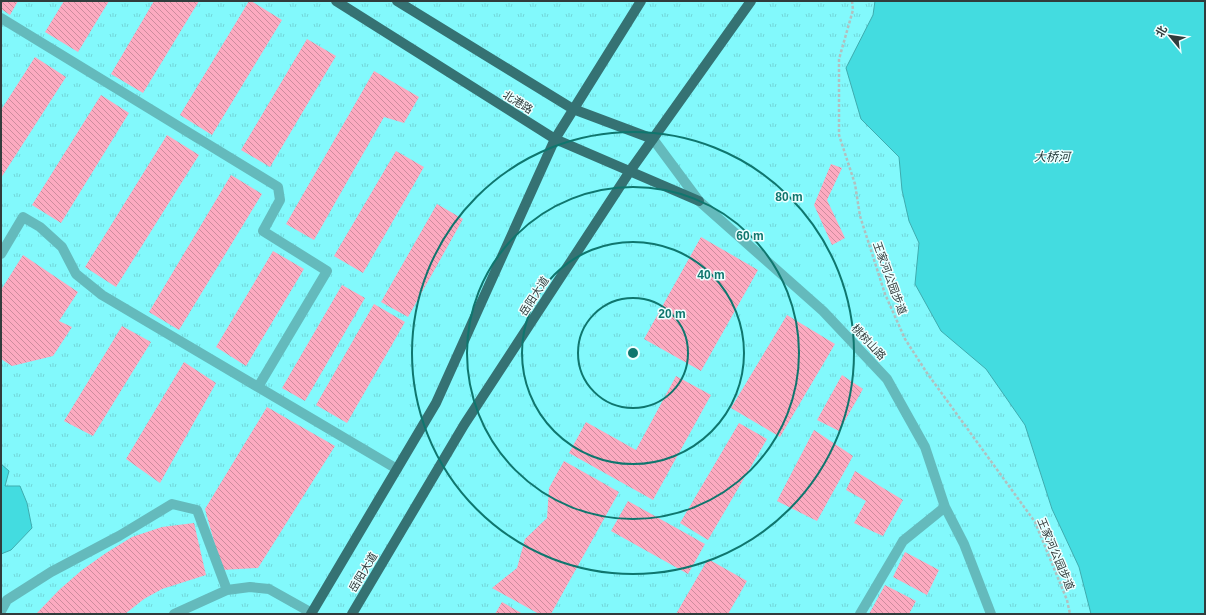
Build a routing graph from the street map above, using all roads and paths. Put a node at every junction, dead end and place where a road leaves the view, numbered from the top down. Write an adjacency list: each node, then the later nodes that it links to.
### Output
1 (336, 1): 8 (main road, 北港路)
2 (397, 1): 7 (main road, 北港路)
3 (641, 1): 7 (main road, 岳阳大道)
4 (751, 1): 9 (main road, 岳阳大道)
5 (852, 1): 23 (path, 王家河公园步道)
6 (1, 18): 13 (street)
7 (574, 109): 8 (main road, 岳阳大道); 9 (main road, 北港路)
8 (555, 139): 10 (main road, 北港路); 14 (main road, 岳阳大道)
9 (653, 139): 10 (main road, 岳阳大道); 11 (street, 桃树山路)
10 (630, 171): 11 (main road, 北港路); 20 (main road, 岳阳大道)
11 (699, 201): 15 (street, 桃树山路)
12 (1, 254): 13 (street)
13 (258, 387): 14 (street)
14 (397, 469): 19 (main road, 岳阳大道)
15 (945, 507): 21 (street); 22 (street, 桃树山路)
16 (227, 590): 17 (street); 18 (street); 19 (street)
17 (1, 611)
18 (174, 614)
19 (311, 614)
20 (352, 614)
21 (860, 614)
22 (991, 614)
23 (1070, 614)

